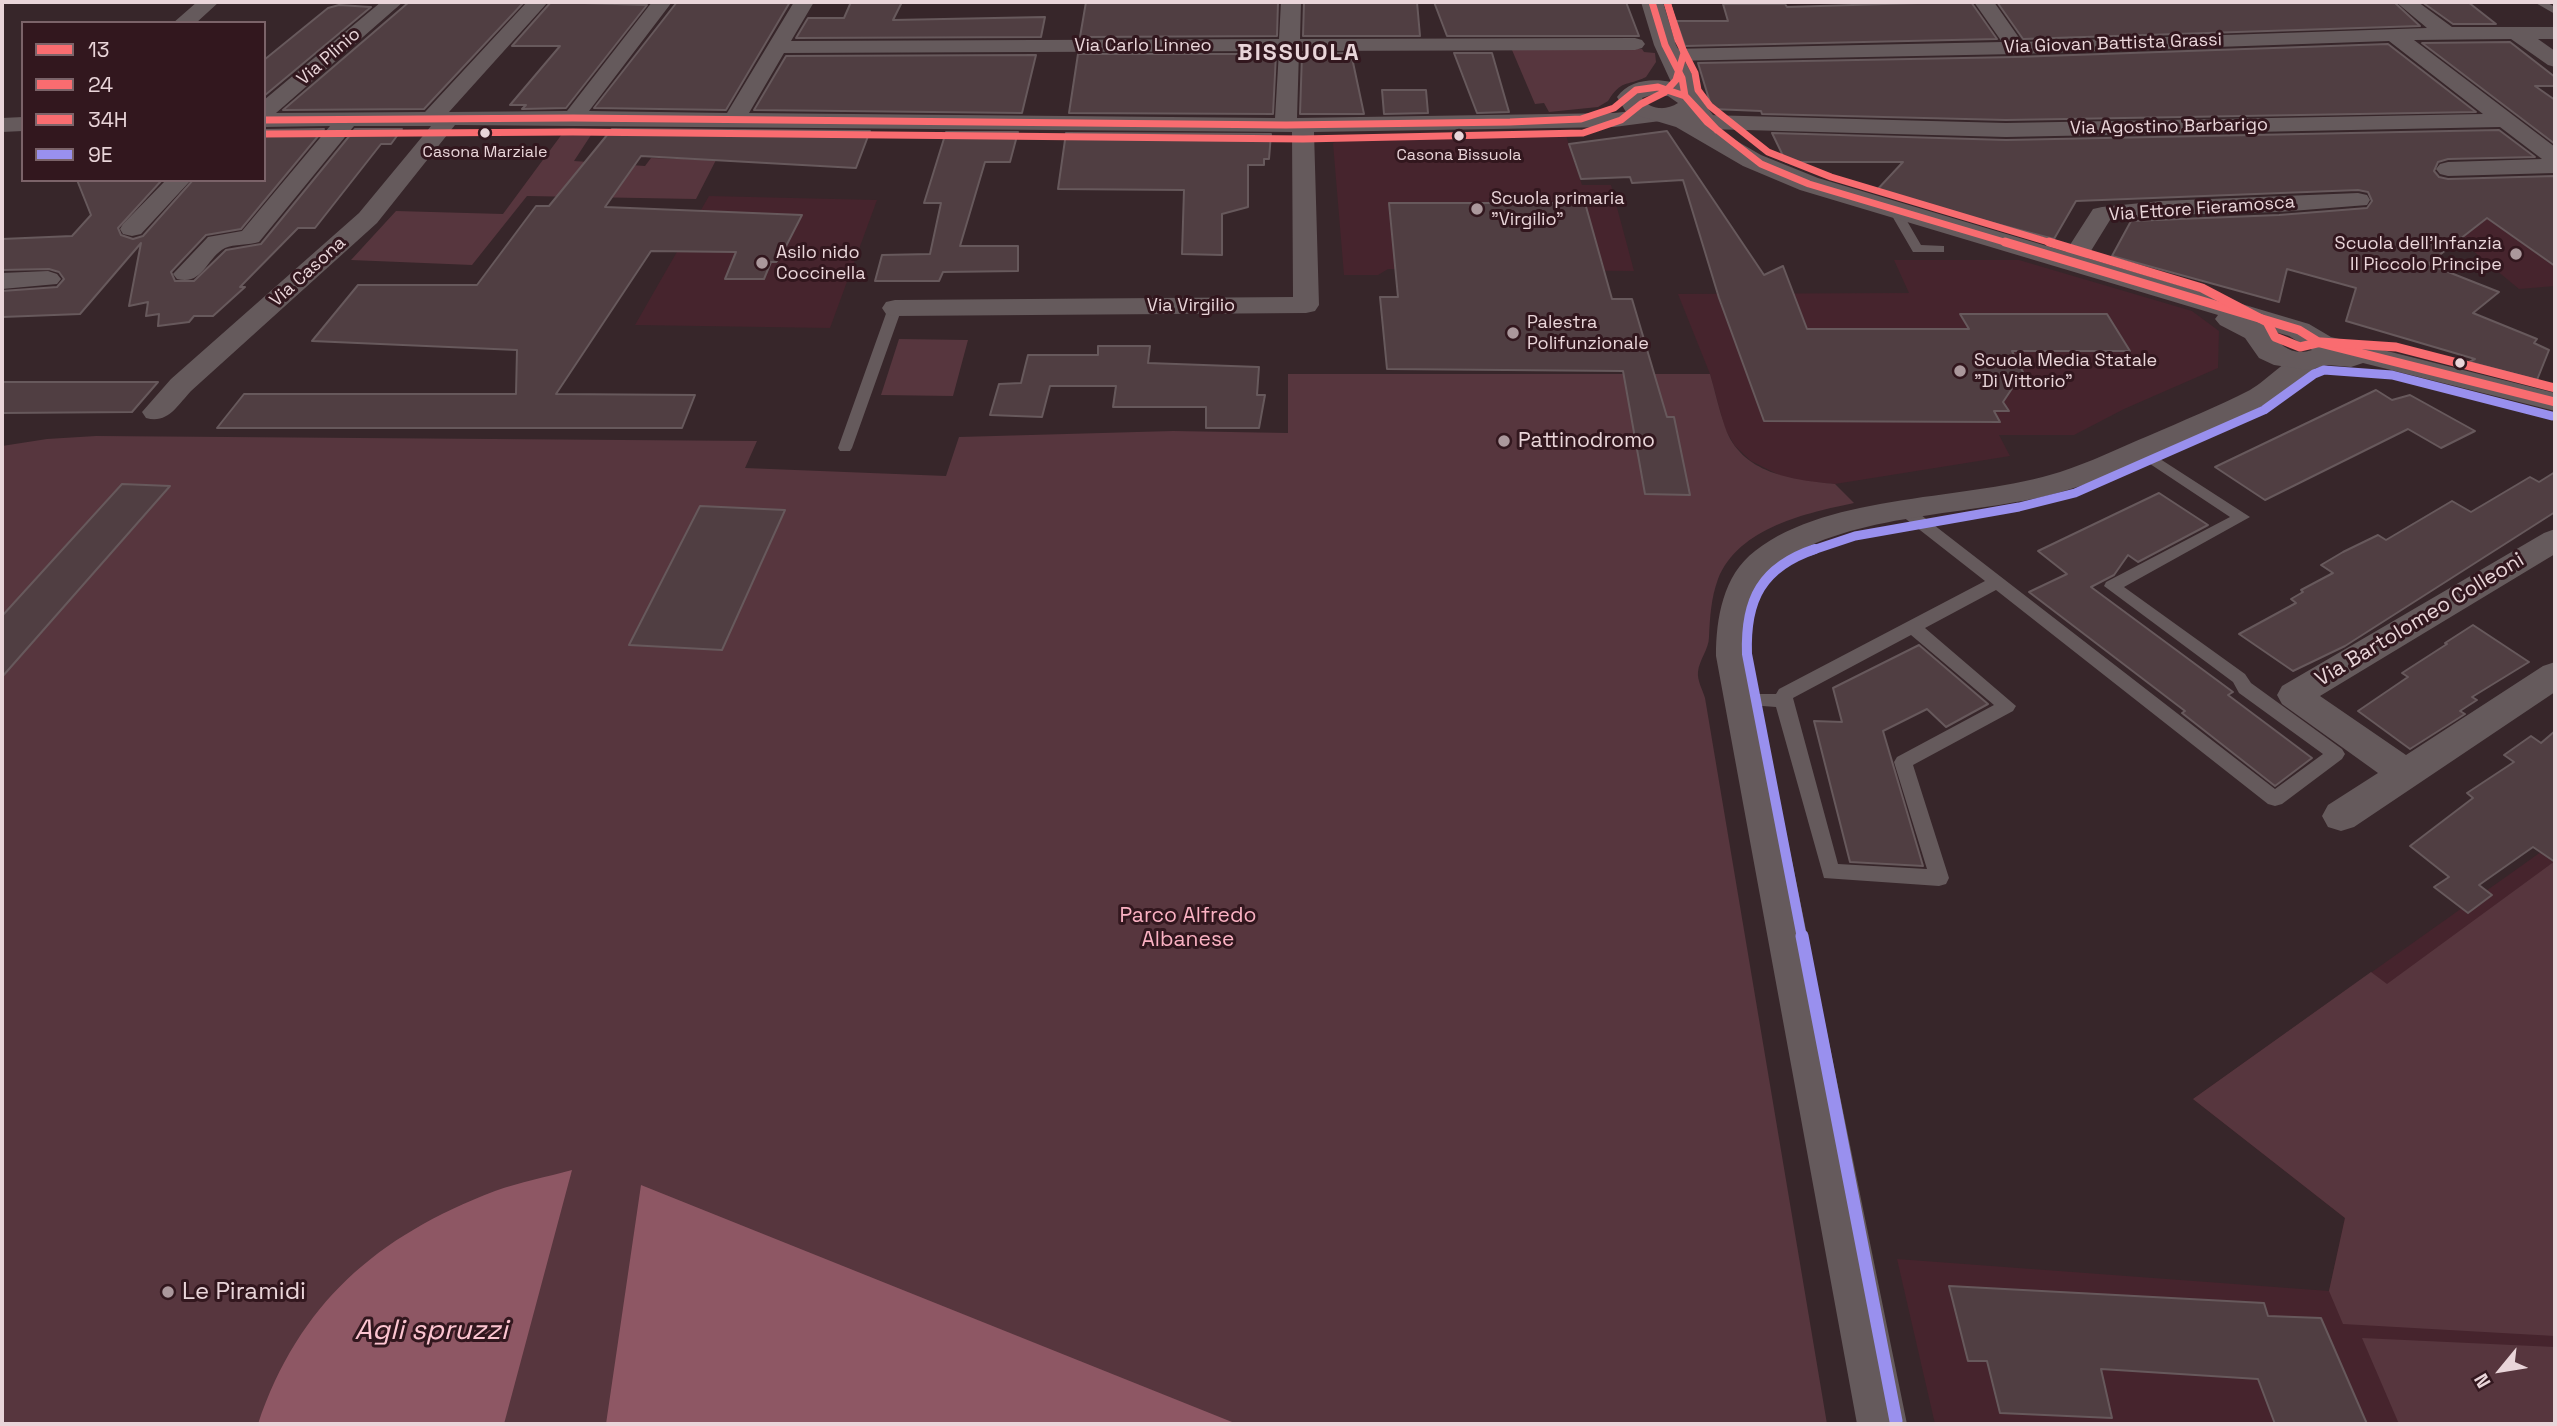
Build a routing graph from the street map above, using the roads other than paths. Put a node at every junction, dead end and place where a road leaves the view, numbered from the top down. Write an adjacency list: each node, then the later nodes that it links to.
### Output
1 (209, 2): 12 (street)
2 (393, 2): 24 (street, Via Plinio)
3 (538, 2): 28 (street, Via Casona)
4 (662, 2): 27 (street)
5 (804, 2): 19 (street)
6 (1291, 2): 18 (street)
7 (1652, 2): 21 (street)
8 (1984, 2): 20 (street)
9 (2406, 2): 13 (street)
10 (2539, 2): 11 (lane)
11 (2555, 11)
12 (185, 21)
13 (2447, 33): 15 (street, Via Giovan Battista Grassi); 16 (street, Via Giovan Battista Grassi)
14 (2555, 33): 16 (street, Via Giovan Battista Grassi)
15 (2393, 34): 20 (street, Via Giovan Battista Grassi); 33 (street)
16 (2517, 34): 22 (street)
17 (1635, 44): 18 (street, Via Carlo Linneo)
18 (1289, 45): 19 (street, Via Carlo Linneo); 36 (street)
19 (777, 47): 29 (street)
20 (2016, 48): 21 (street, Via Giovan Battista Grassi)
21 (1670, 55): 23 (street); 25 (street)
22 (2555, 61)
23 (1635, 93): 25 (street); 26 (street); 30 (street)
24 (266, 110)
25 (1693, 111): 26 (street); 33 (street, Via Agostino Barbarigo); 42 (street)
26 (1663, 115): 30 (street)
27 (573, 118): 28 (street); 29 (street)
28 (439, 119): 32 (street); 56 (street, Via Casona)
29 (734, 119): 36 (street)
30 (1581, 119): 36 (street)
31 (266, 120): 32 (street)
32 (347, 120): 46 (street)
33 (2505, 120): 37 (street)
34 (21, 124): 35 (street)
35 (2, 125)
36 (1295, 125): 50 (street, Via Virgilio)
37 (2555, 158)
38 (2555, 166): 39 (street)
39 (2448, 169)
40 (177, 182): 43 (street)
41 (2358, 200): 45 (street, Via Ettore Fieramosca)
42 (1894, 209): 44 (lane); 45 (street)
43 (132, 229)
44 (1940, 249)
45 (2071, 262): 49 (street)
46 (186, 274)
47 (48, 279): 48 (street)
48 (2, 281)
49 (2197, 301): 51 (street); 52 (street)
50 (895, 308): 57 (lane)
51 (2289, 328): 52 (street); 53 (street)
52 (2262, 341): 53 (street); 54 (street)
53 (2317, 354): 54 (street); 55 (street)
54 (2258, 397): 58 (street)
55 (2555, 402)
56 (156, 412)
57 (845, 448)
58 (2140, 451): 59 (street); 61 (lane)
59 (1907, 512): 61 (lane); 64 (street)
60 (2555, 540): 66 (street, Via Bartolomeo Colleoni)
61 (1997, 582): 62 (lane)
62 (1913, 627): 65 (lane); 65 (lane)
63 (2555, 675): 66 (street)
64 (1742, 699): 65 (lane); 68 (street)
65 (1783, 701)
66 (2406, 774): 67 (street)
67 (2341, 816)
68 (1882, 1424)

